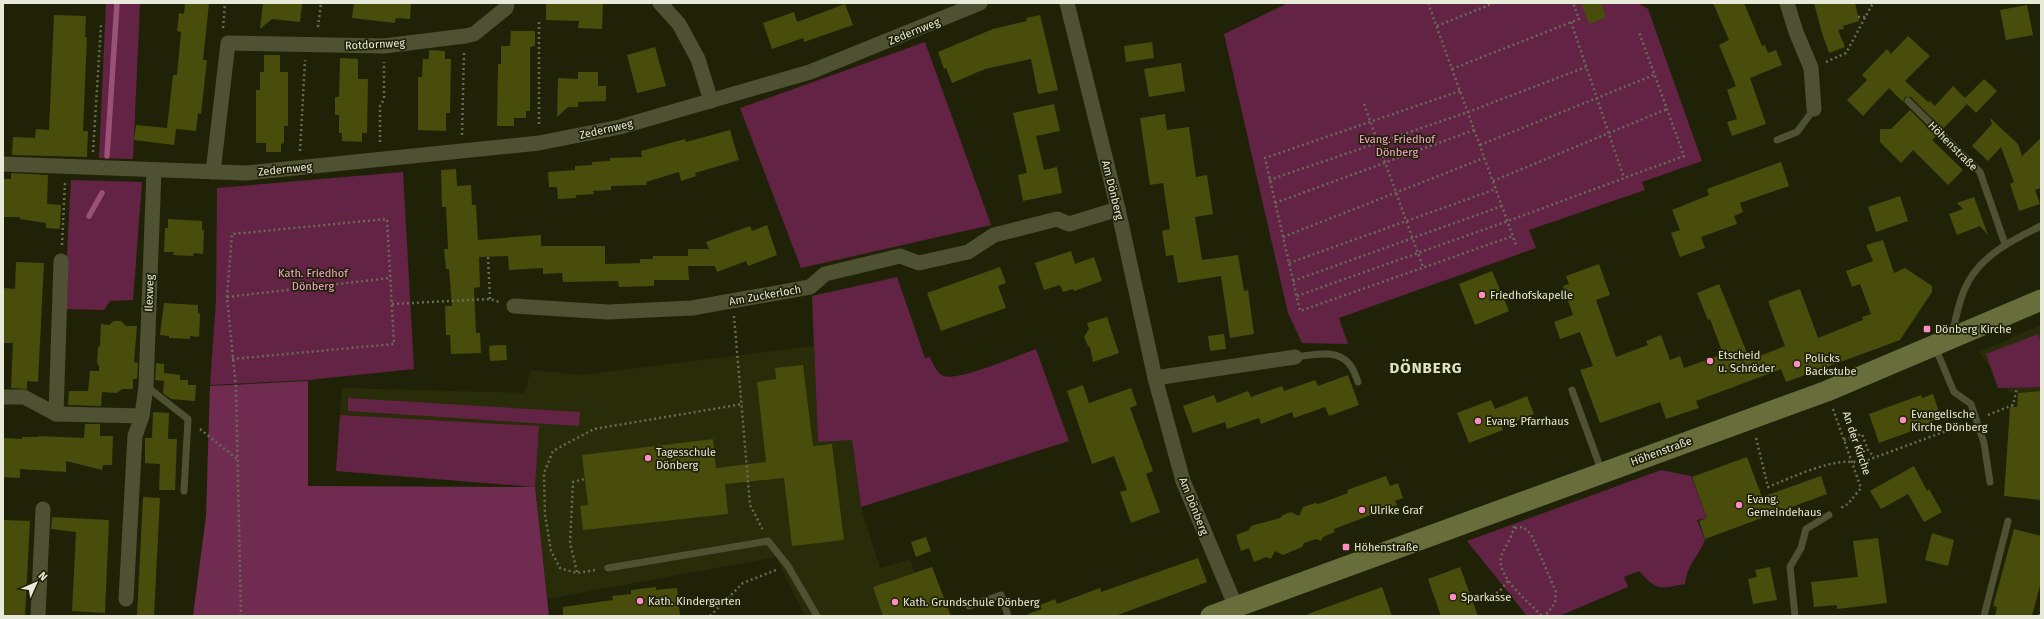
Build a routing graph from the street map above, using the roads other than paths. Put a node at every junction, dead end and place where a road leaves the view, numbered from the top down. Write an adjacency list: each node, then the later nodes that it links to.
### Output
1 (507, 3): 12 (street, Rotdornweg)
2 (660, 3): 6 (street)
3 (980, 3): 6 (street, Zedernweg)
4 (1067, 3): 13 (street, Am Dönberg)
5 (1787, 3): 8 (street)
6 (711, 101): 12 (street, Zedernweg)
7 (1908, 101): 15 (lane, Höhenstraße)
8 (1814, 109): 9 (lane)
9 (1776, 140)
10 (3, 164): 11 (street, Zedernweg)
11 (154, 170): 12 (street, Zedernweg); 23 (street, Ilexweg)
12 (213, 172)
13 (1118, 209): 18 (street, Am Zuckerloch); 21 (street, Am Dönberg)
14 (2041, 226): 15 (lane)
15 (2005, 244): 19 (lane)
16 (61, 261): 26 (street)
17 (2041, 300): 19 (street, Höhenstraße)
18 (514, 306)
19 (1943, 343): 28 (street, Höhenstraße); 29 (lane)
20 (1294, 357): 21 (street); 22 (lane)
21 (1155, 378): 37 (street, Am Dönberg)
22 (1358, 382)
23 (146, 386): 27 (street, Ilexweg); 30 (lane)
24 (1572, 390): 28 (lane)
25 (3, 397): 26 (street)
26 (56, 414): 27 (street)
27 (142, 416): 35 (street, Ilexweg)
28 (1602, 472): 37 (street, Höhenstraße)
29 (1990, 482)
30 (184, 491)
31 (44, 509): 38 (street)
32 (1829, 515): 42 (lane)
33 (2008, 521): 43 (lane)
34 (608, 568): 39 (lane)
35 (126, 599)
36 (969, 606): 40 (lane)
37 (1236, 607): 41 (street, Höhenstraße)
38 (38, 616)
39 (818, 616)
40 (1008, 616)
41 (1211, 616)
42 (1795, 616)
43 (1984, 616)

